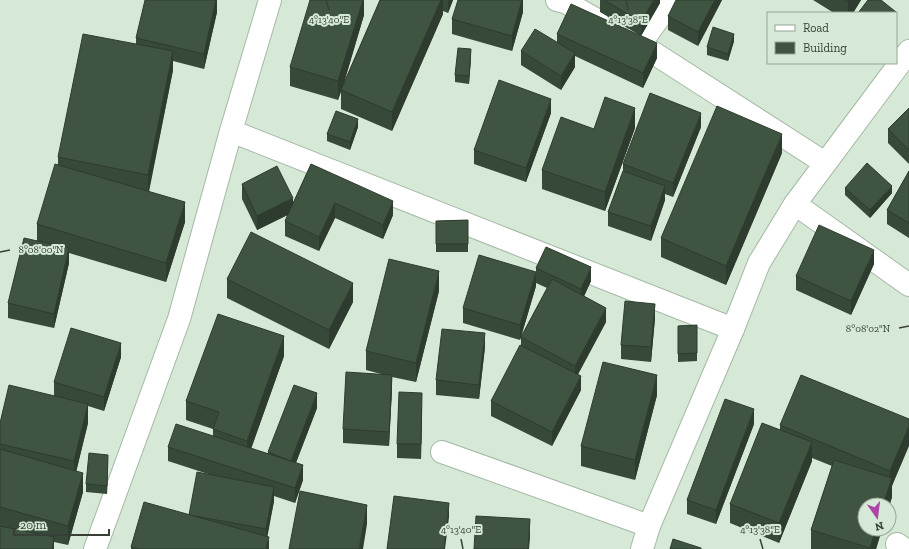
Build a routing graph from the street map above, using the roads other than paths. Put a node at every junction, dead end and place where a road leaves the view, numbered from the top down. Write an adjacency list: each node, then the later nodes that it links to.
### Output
1 (270, 0): 6 (street)
2 (557, 0): 4 (street)
3 (672, 0): 4 (street)
4 (640, 44): 7 (street)
5 (909, 51): 7 (street)
6 (231, 131): 10 (street); 13 (street)
7 (825, 163): 8 (street)
8 (795, 204): 9 (street); 10 (street)
9 (909, 285)
10 (733, 329): 12 (street)
11 (442, 452): 12 (street)
12 (649, 526): 14 (street)
13 (95, 549)
14 (642, 549)

